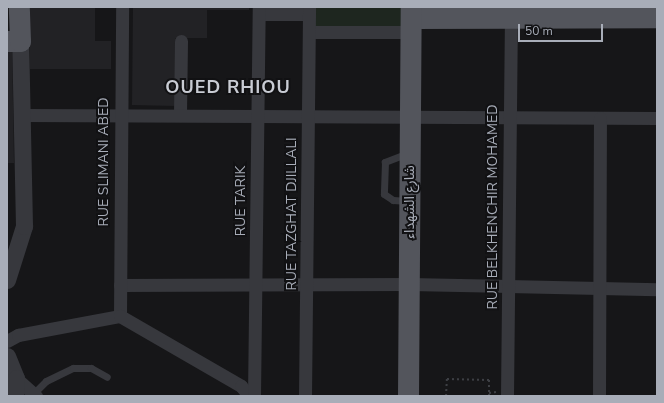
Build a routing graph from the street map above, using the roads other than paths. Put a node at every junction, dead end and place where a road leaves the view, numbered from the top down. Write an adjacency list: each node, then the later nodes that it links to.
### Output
1 (19, 7): 9 (main road)
2 (122, 7): 11 (street, RUE SLIMANI ABED)
3 (259, 11): 4 (street); 14 (street, RUE TARIK)
4 (309, 11): 8 (street, RUE TAZGHAT DJILLALI)
5 (511, 12): 6 (main road); 7 (main road); 17 (street, RUE BELKHENCHIR MOHAMED)
6 (657, 17)
7 (411, 19): 8 (street); 16 (main road, شارع الشهداء)
8 (310, 32): 15 (street, RUE TAZGHAT DJILLALI)
9 (13, 41): 13 (street)
10 (181, 41): 12 (street)
11 (120, 114): 12 (street); 13 (street); 25 (street, RUE SLIMANI ABED)
12 (180, 114): 14 (street)
13 (22, 115): 20 (street)
14 (258, 115): 15 (street); 22 (street, RUE TARIK)
15 (309, 116): 16 (street); 23 (street, RUE TAZGHAT DJILLALI)
16 (410, 117): 17 (street); 24 (main road, شارع الشهداء)
17 (509, 118): 18 (street); 26 (street, RUE BELKHENCHIR MOHAMED)
18 (600, 118): 19 (street); 27 (street)
19 (657, 118)
20 (12, 249): 21 (street)
21 (7, 280)
22 (256, 283): 23 (street); 25 (street); 37 (street, RUE TARIK)
23 (308, 284): 24 (street); 38 (street, RUE TAZGHAT DJILLALI)
24 (409, 284): 26 (street); 39 (main road, شارع الشهداء)
25 (120, 285): 29 (street, RUE SLIMANI ABED)
26 (509, 285): 27 (street); 40 (street, RUE BELKHENCHIR MOHAMED)
27 (599, 289): 28 (street); 41 (street)
28 (657, 289)
29 (120, 316): 30 (street); 36 (street)
30 (7, 341)
31 (7, 356): 33 (street)
32 (107, 377): 34 (lane)
33 (16, 378): 34 (street); 35 (street)
34 (34, 395)
35 (15, 396)
36 (249, 396)
37 (254, 396)
38 (305, 396)
39 (408, 396)
40 (507, 396)
41 (599, 396)

